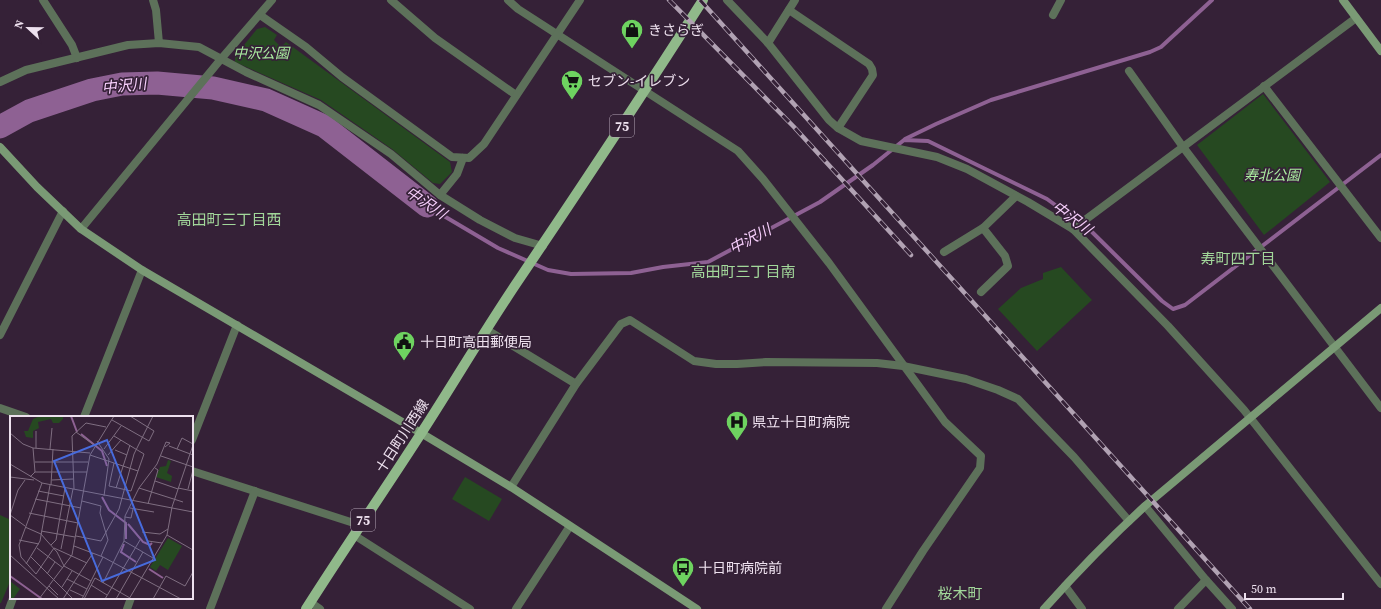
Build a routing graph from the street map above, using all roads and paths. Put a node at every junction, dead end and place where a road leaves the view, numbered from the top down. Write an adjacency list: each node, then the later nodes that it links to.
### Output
1 (43, 0): 20 (street)
2 (153, 0): 17 (street)
3 (272, 0): 13 (street)
4 (391, 0): 26 (street)
5 (508, 0): 16 (street)
6 (580, 0): 16 (street)
7 (702, 0): 25 (main road, 75)
8 (727, 0): 18 (street)
9 (795, 0): 12 (street)
10 (1061, 0): 14 (street)
11 (1343, 0): 15 (street)
12 (789, 10): 18 (street); 27 (street)
13 (260, 15): 21 (street); 30 (street)
14 (1053, 15)
15 (1356, 18): 19 (street); 24 (street)
16 (557, 34): 25 (street); 26 (street)
17 (159, 43): 20 (street); 21 (street)
18 (768, 43): 27 (street)
19 (1381, 51)
20 (77, 58): 23 (street)
21 (221, 59): 31 (street); 35 (street)
22 (1129, 71): 29 (street)
23 (0, 82)
24 (1264, 86): 29 (street); 37 (street)
25 (644, 91): 38 (main road, 75); 47 (street)
26 (516, 95): 30 (street)
27 (838, 128): 32 (street)
28 (0, 147): 33 (street)
29 (1184, 147): 36 (street); 46 (street)
30 (463, 158): 31 (street)
31 (440, 195): 38 (street)
32 (1016, 196): 34 (street); 36 (street)
33 (63, 212): 35 (street); 45 (street)
34 (983, 228): 39 (street); 41 (street)
35 (81, 229): 40 (street)
36 (1073, 230): 53 (street)
37 (1381, 238)
38 (541, 248): 44 (main road, 十日町川西線 / 75)
39 (944, 252)
40 (142, 270): 43 (street); 52 (street)
41 (980, 292)
42 (1381, 308): 46 (street)
43 (237, 325): 54 (street); 55 (street)
44 (487, 330): 48 (street); 54 (main road, 十日町川西線 / 75)
45 (0, 335)
46 (1334, 347): 50 (street); 53 (street)
47 (903, 366): 48 (street); 60 (street); 77 (street)
48 (576, 384): 57 (street)
49 (0, 408): 51 (street)
50 (1381, 408)
51 (23, 416)
52 (84, 416)
53 (1250, 418): 59 (street); 65 (street)
54 (421, 433): 57 (street); 61 (main road, 十日町川西線 / 75)
55 (193, 437)
56 (193, 471): 58 (street)
57 (511, 487): 62 (street)
58 (255, 491): 61 (street); 72 (street)
59 (1145, 506): 60 (street); 64 (street)
60 (1129, 520): 66 (street)
61 (360, 525): 63 (main road, 十日町川西線 / 75)
62 (570, 526): 75 (street); 76 (street)
63 (354, 535): 69 (main road, 十日町川西線 / 75); 74 (street)
64 (1206, 580): 80 (street); 81 (street)
65 (1381, 584)
66 (1065, 586): 78 (street); 79 (street)
67 (13, 599): 70 (street)
68 (131, 599): 71 (street)
69 (308, 606): 73 (street)
70 (9, 609)
71 (127, 609)
72 (210, 609)
73 (320, 609)
74 (470, 609)
75 (516, 609)
76 (697, 609)
77 (886, 609)
78 (1044, 609)
79 (1082, 609)
80 (1178, 609)
81 (1232, 609)

